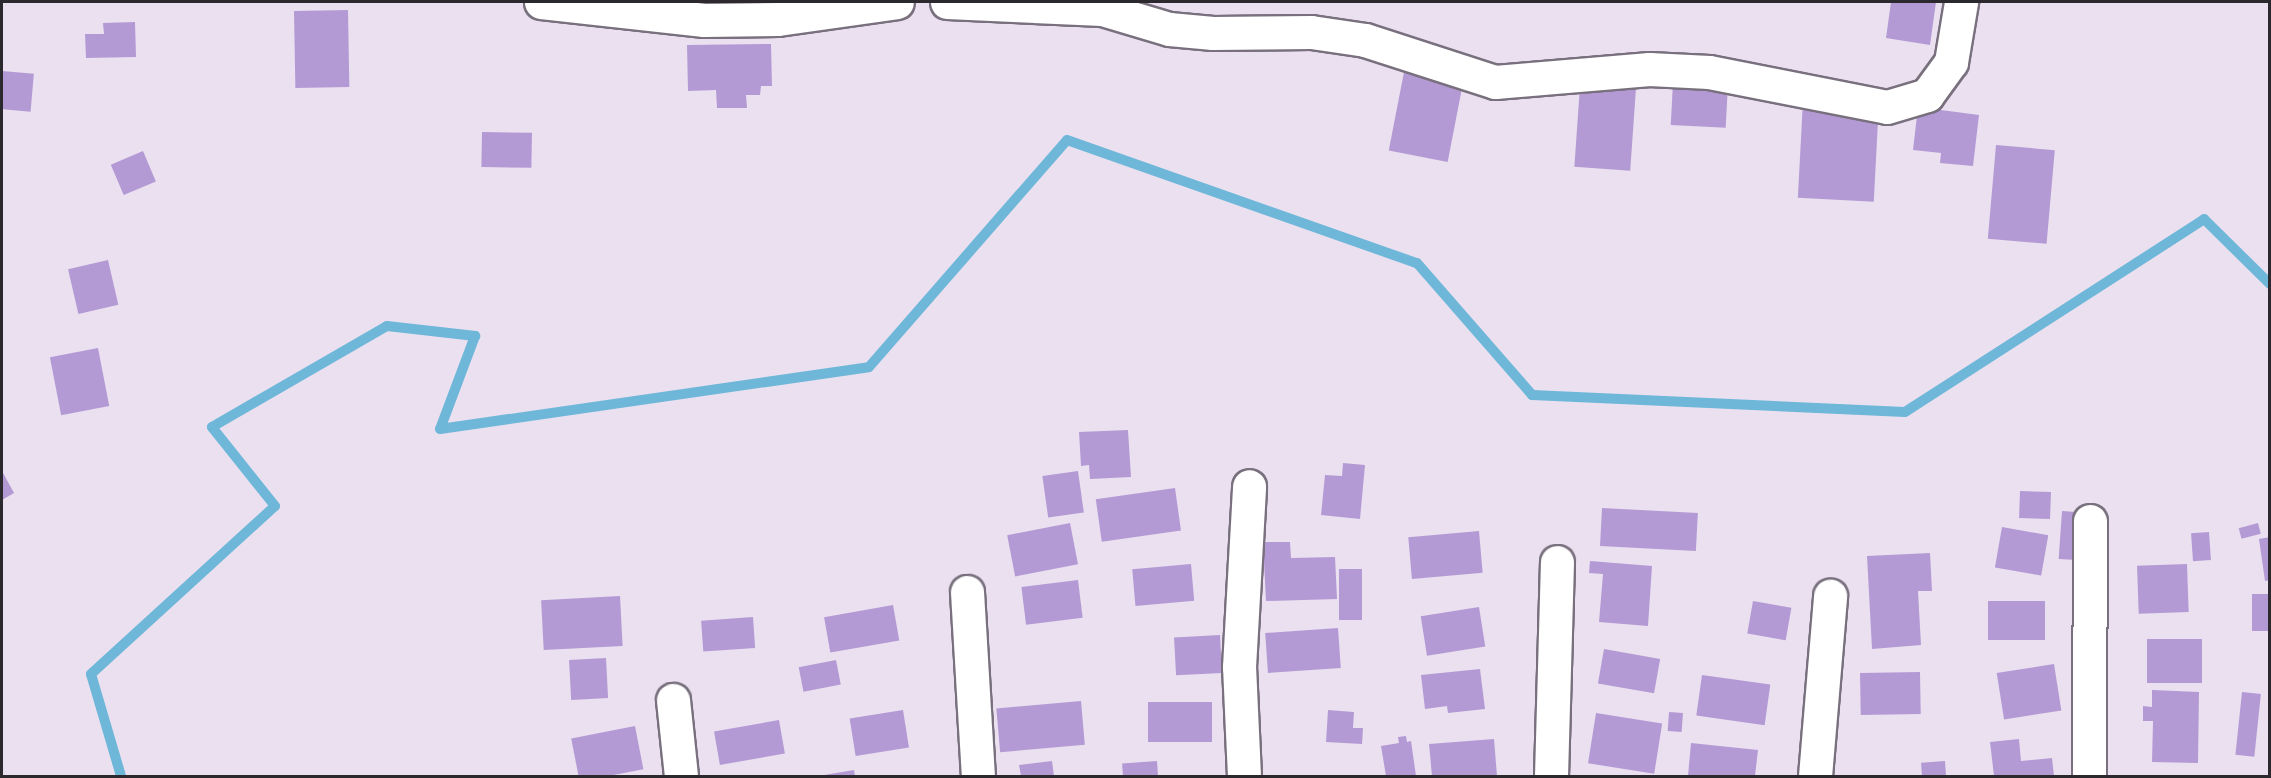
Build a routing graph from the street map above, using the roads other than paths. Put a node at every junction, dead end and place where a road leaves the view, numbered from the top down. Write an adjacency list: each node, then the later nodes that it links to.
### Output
1 (542, 2): 5 (street)
2 (897, 2): 5 (street)
3 (947, 2): 4 (street)
4 (1961, 2)
5 (827, 7)
6 (1249, 486): 14 (street)
7 (2090, 521): 17 (street)
8 (1557, 562): 15 (street)
9 (967, 592): 13 (street)
10 (1830, 596): 16 (street)
11 (673, 700): 12 (street)
12 (681, 777)
13 (978, 777)
14 (1244, 777)
15 (1551, 777)
16 (1815, 777)
17 (2089, 777)

